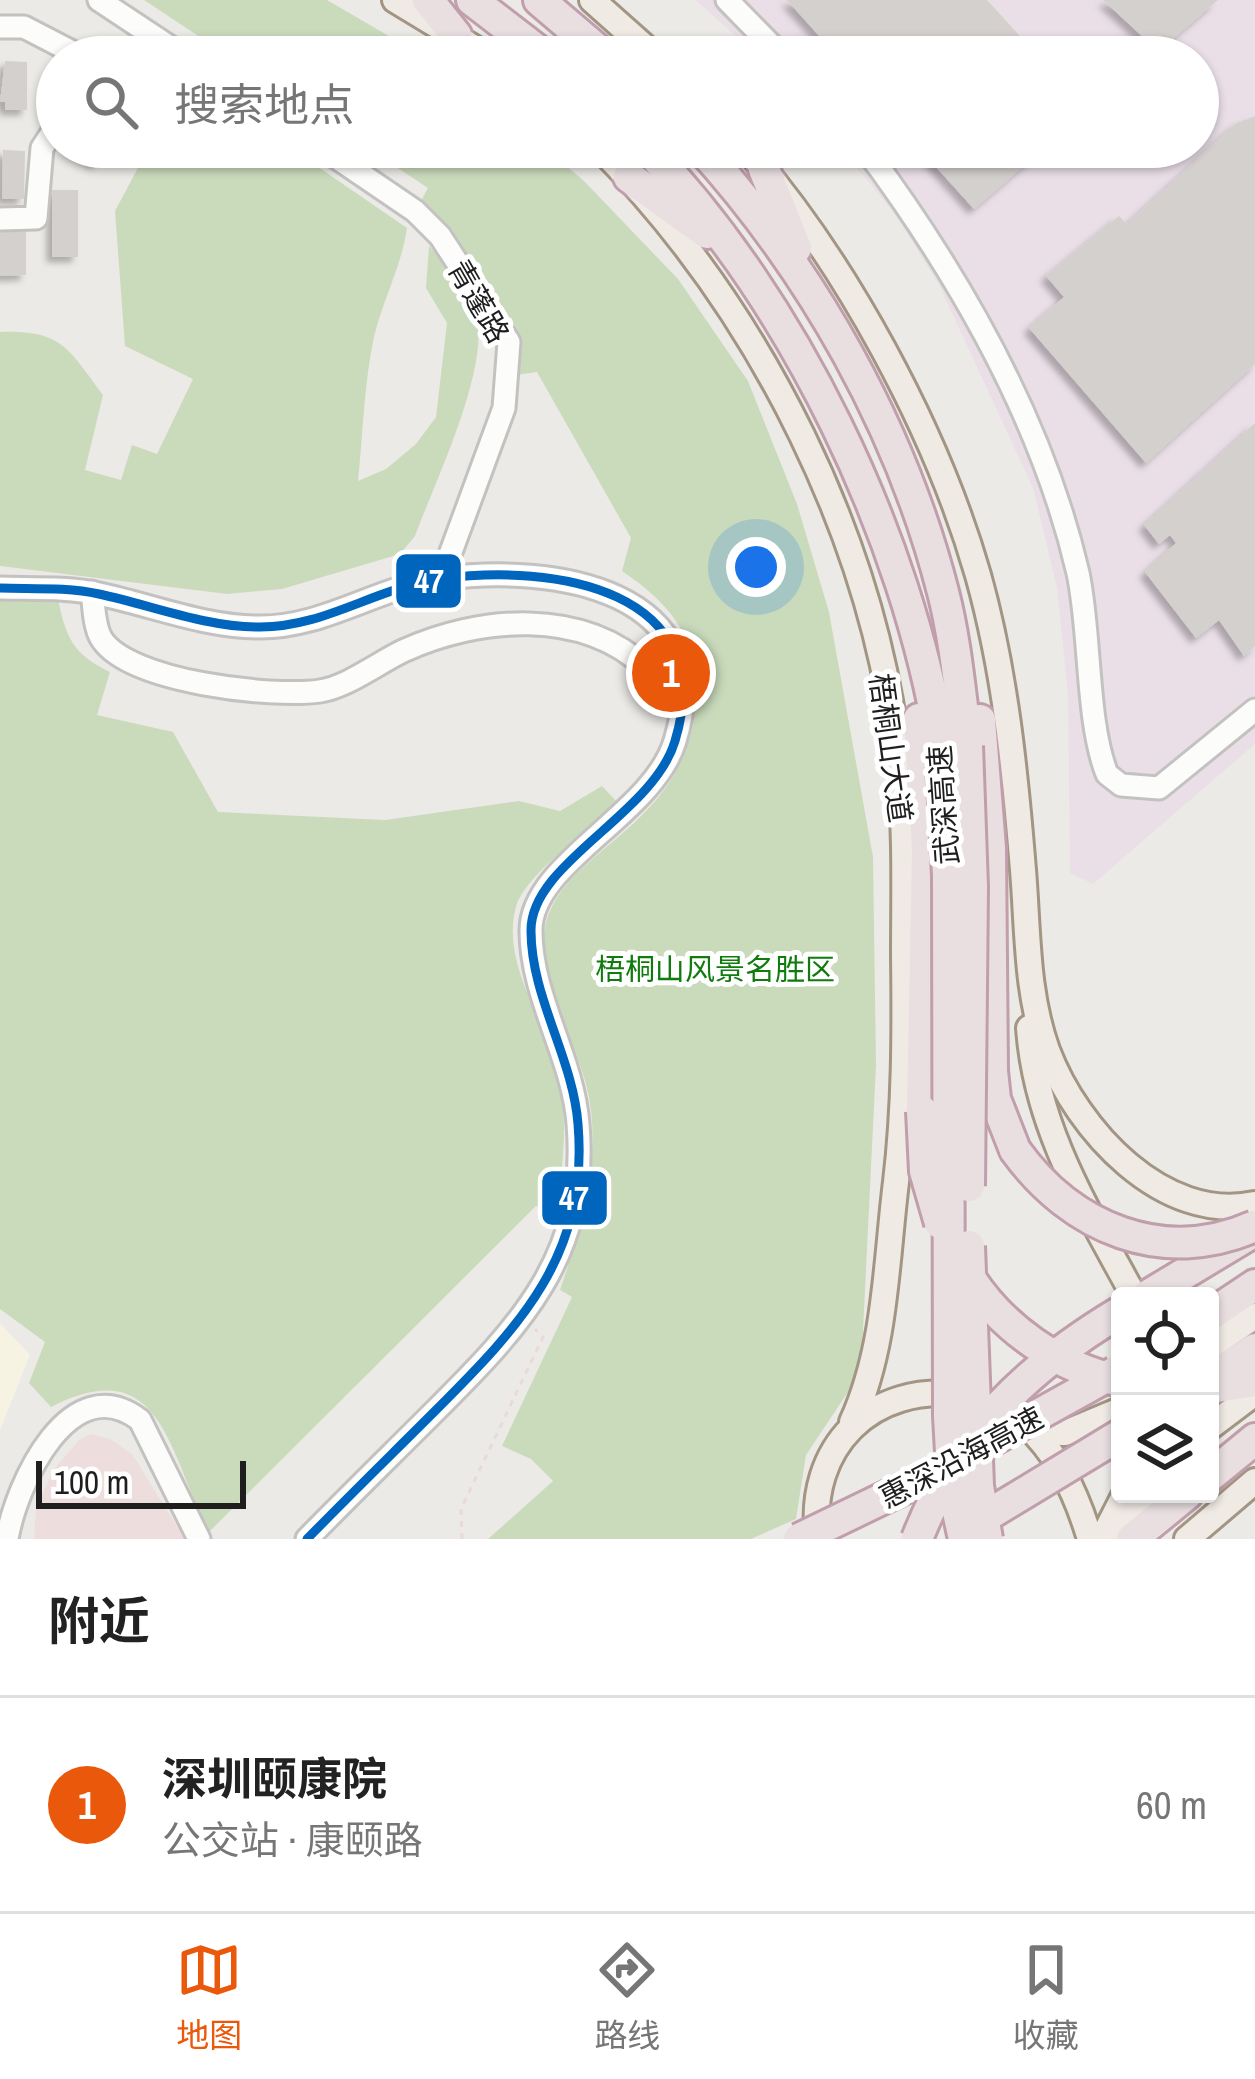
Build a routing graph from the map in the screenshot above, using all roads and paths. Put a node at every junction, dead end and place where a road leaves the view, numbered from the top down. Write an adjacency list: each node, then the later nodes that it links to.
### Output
1 (395, 0): 9 (main road)
2 (428, 0): 9 (highway)
3 (472, 0): 13 (highway)
4 (539, 0): 14 (highway)
5 (592, 0): 15 (main road)
6 (728, 0): 16 (street)
7 (102, 2): 11 (street)
8 (0, 27): 10 (street)
9 (456, 34): 12 (main road)
10 (41, 36)
11 (153, 36)
12 (459, 36)
13 (519, 36)
14 (581, 36)
15 (632, 36)
16 (763, 36)
17 (40, 168): 26 (street)
18 (353, 168): 30 (street, 青蓬路)
19 (620, 168): 25 (main road, 梧桐山大道)
20 (664, 168): 27 (highway, 武深高速)
21 (716, 168): 28 (highway, 武深高速)
22 (758, 168): 28 (highway)
23 (761, 168): 37 (main road)
24 (878, 168): 35 (street)
25 (629, 177): 27 (highway); 57 (main road, 梧桐山大道)
26 (0, 219)
27 (737, 255): 29 (highway, 武深高速)
28 (819, 303): 33 (highway, 武深高速)
29 (884, 548): 36 (highway, 武深高速); 51 (highway, bridge)
30 (441, 579): 32 (street); 34 (street)
31 (0, 588): 32 (street)
32 (92, 592): 34 (street)
33 (944, 593): 36 (highway, 武深高速); 39 (highway, bridge)
34 (681, 680): 45 (street)
35 (1255, 710)
36 (954, 746): 74 (highway, 武深高速, bridge); 75 (highway, 武深高速, bridge)
37 (1028, 947): 38 (main road); 41 (main road, bridge)
38 (1255, 1204)
39 (1255, 1228): 42 (highway)
40 (1255, 1285): 43 (highway)
41 (1129, 1287)
42 (1161, 1287)
43 (1219, 1309)
44 (1255, 1316): 47 (main road)
45 (524, 1318): 68 (street); 69 (path)
46 (1111, 1318): 72 (highway, bridge)
47 (1219, 1342)
48 (1255, 1349): 49 (highway)
49 (1219, 1372)
50 (1111, 1374): 70 (highway, 惠深沿海高速, bridge)
51 (1111, 1378)
52 (1255, 1381): 53 (highway)
53 (1219, 1387)
54 (1255, 1393): 56 (main road)
55 (1111, 1414): 58 (main road)
56 (1219, 1419)
57 (852, 1422): 58 (main road); 71 (main road, 梧桐山大道)
58 (1038, 1433): 76 (main road)
59 (1255, 1439): 61 (highway)
60 (1111, 1440): 73 (highway, 惠深沿海高速, bridge)
61 (1219, 1469)
62 (1255, 1481): 79 (main road)
63 (1121, 1503): 77 (main road)
64 (1148, 1503): 77 (main road)
65 (1176, 1503): 78 (highway)
66 (7, 1539): 67 (street)
67 (200, 1539)
68 (307, 1539)
69 (462, 1539)
70 (799, 1539)
71 (818, 1539)
72 (917, 1539)
73 (947, 1539)
74 (964, 1539)
75 (987, 1539)
76 (1090, 1539)
77 (1106, 1539)
78 (1132, 1539)
79 (1187, 1539)

